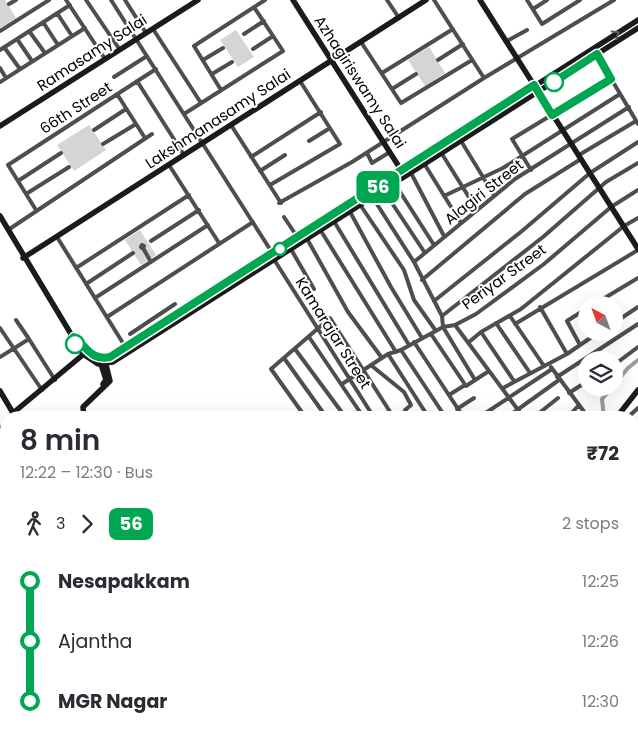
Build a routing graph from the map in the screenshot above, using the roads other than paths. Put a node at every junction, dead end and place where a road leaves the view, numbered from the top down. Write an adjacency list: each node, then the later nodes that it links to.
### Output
1 (16, 0): 18 (street)
2 (48, 0): 31 (street)
3 (86, 0): 46 (street)
4 (111, 0): 38 (street, Kamarajar Street)
5 (126, 0): 33 (street)
6 (198, 0): 28 (main road, Ramasamy Salai)
7 (264, 0): 19 (street)
8 (293, 0): 56 (main road, Azhagiriswamy Salai)
9 (387, 0): 22 (street)
10 (426, 0): 22 (main road, Lakshmanasamy Salai)
11 (434, 0): 29 (street)
12 (480, 0): 40 (main road)
13 (527, 0): 20 (street)
14 (547, 0): 20 (street)
15 (580, 0): 20 (street)
16 (614, 0): 51 (street)
17 (68, 1): 21 (street); 26 (street)
18 (9, 4)
19 (254, 6): 24 (street); 52 (street)
20 (532, 9)
21 (57, 13): 25 (street); 35 (street)
22 (399, 18): 39 (main road, Lakshmanasamy Salai)
23 (638, 20): 71 (main road, one-way to 23)
24 (264, 21): 34 (street); 36 (street)
25 (43, 22): 32 (street); 42 (street)
26 (85, 28): 35 (street); 50 (street)
27 (638, 28): 48 (main road)
28 (153, 29): 33 (main road, Ramasamy Salai); 77 (street)
29 (453, 29): 41 (street); 61 (street)
30 (527, 30): 40 (street)
31 (0, 31)
32 (29, 31): 37 (street); 47 (street)
33 (146, 33): 38 (main road, Ramasamy Salai)
34 (244, 34)
35 (72, 36): 42 (street)
36 (273, 36): 45 (street); 73 (street)
37 (17, 39): 43 (street); 55 (street)
38 (136, 39): 46 (main road, Ramasamy Salai); 49 (street, Kamarajar Street)
39 (361, 42): 56 (main road, Lakshmanasamy Salai); 61 (street)
40 (507, 42): 51 (main road)
41 (463, 44): 53 (street); 54 (street)
42 (58, 45): 47 (street)
43 (2, 48): 59 (street)
44 (223, 48): 52 (street)
45 (253, 49)
46 (120, 50): 50 (main road, Ramasamy Salai)
47 (45, 53): 55 (street)
48 (597, 54): 67 (street); 74 (main road)
49 (147, 56): 60 (street, Kamarajar Street); 64 (street)
50 (105, 59): 85 (main road, Ramasamy Salai)
51 (518, 59): 66 (street); 71 (main road)
52 (203, 60): 62 (street)
53 (438, 60)
54 (472, 60): 66 (street); 72 (street)
55 (32, 61): 59 (street)
56 (332, 61): 69 (main road, Lakshmanasamy Salai); 93 (main road, Azhagiriswamy Salai)
57 (232, 62): 62 (street)
58 (0, 68): 65 (street)
59 (20, 69): 65 (street)
60 (156, 69): 68 (street, 66th Street); 81 (street, Kamarajar Street)
61 (382, 73): 72 (street)
62 (212, 74): 73 (street)
63 (416, 74): 72 (street)
64 (114, 77)
65 (6, 78): 70 (street)
66 (484, 78): 93 (street)
67 (611, 79): 76 (street); 82 (street)
68 (137, 81): 75 (street, 66th Street); 103 (street)
69 (300, 81): 80 (street); 86 (main road, Lakshmanasamy Salai)
70 (0, 82)
71 (534, 85): 74 (main road); 113 (main road)
72 (392, 89)
73 (222, 90): 77 (street)
74 (538, 92): 82 (main road); 94 (main road)
75 (117, 94): 79 (street); 117 (street, 66th Street)
76 (620, 94): 78 (street); 89 (street)
77 (201, 103): 81 (street)
78 (629, 107): 83 (street); 98 (street, Alagiri Street)
79 (126, 108): 84 (street); 88 (street)
80 (320, 112): 87 (street); 105 (street)
81 (184, 114): 97 (street, Kamarajar Street)
82 (552, 115): 89 (main road); 104 (street)
83 (637, 122): 106 (street)
84 (136, 124): 91 (street); 96 (street)
85 (0, 126)
86 (230, 126): 97 (main road, Lakshmanasamy Salai); 105 (street)
87 (330, 128): 92 (street); 119 (street)
88 (94, 130)
89 (562, 130): 98 (main road); 104 (street)
90 (152, 134): 91 (street)
91 (145, 138): 132 (street)
92 (309, 141)
93 (384, 142): 99 (main road, Azhagiriswamy Salai); 99 (street); 119 (street)
94 (461, 142): 102 (main road); 116 (street)
95 (638, 142): 114 (street)
96 (103, 144)
97 (202, 144): 103 (main road, Lakshmanasamy Salai); 139 (street, Kamarajar Street)
98 (570, 144): 106 (main road); 112 (street, Alagiri Street)
99 (390, 152): 113 (main road, Azhagiriswamy Salai)
100 (61, 153): 117 (street)
101 (285, 154): 111 (street)
102 (442, 154): 109 (main road); 120 (street)
103 (184, 155): 108 (main road, Lakshmanasamy Salai)
104 (522, 155): 112 (street); 116 (street)
105 (251, 157): 111 (street)
106 (580, 157): 114 (main road); 166 (street)
107 (638, 163): 121 (street)
108 (169, 165): 125 (street); 148 (main road, Lakshmanasamy Salai)
109 (425, 165): 115 (main road); 127 (street)
110 (69, 167): 124 (street)
111 (260, 170): 119 (street)
112 (531, 170): 126 (street, Alagiri Street)
113 (402, 171): 115 (main road, Azhagiriswamy Salai); 129 (main road)
114 (590, 173): 121 (main road); 171 (street)
115 (409, 175): 118 (main road); 147 (street)
116 (482, 176): 120 (street); 126 (street)
117 (18, 181): 124 (street)
118 (395, 184): 123 (main road); 153 (street)
119 (270, 185)
120 (460, 187): 127 (street); 134 (street)
121 (600, 189): 131 (main road); 176 (street)
122 (638, 190): 131 (street, Periyar Street)
123 (384, 191): 128 (main road); 158 (street)
124 (26, 194): 132 (street)
125 (188, 195): 133 (street); 164 (street)
126 (494, 195): 134 (street, Alagiri Street)
127 (444, 196): 141 (street)
128 (373, 198): 130 (main road); 163 (street)
129 (347, 206): 135 (street); 146 (main road)
130 (361, 206): 135 (main road); 190 (street)
131 (611, 207): 143 (main road); 185 (street, Periyar Street)
132 (36, 210): 144 (street)
133 (198, 210): 142 (street); 151 (street)
134 (477, 210): 141 (street, Alagiri Street)
135 (350, 213): 140 (main road); 195 (street)
136 (0, 216): 144 (main road)
137 (284, 217): 149 (street)
138 (638, 218): 143 (street)
139 (253, 222): 152 (street); 159 (street, Kamarajar Street)
140 (335, 222): 145 (main road); 200 (street)
141 (461, 223): 147 (street, Alagiri Street)
142 (208, 225): 152 (street); 162 (street)
143 (624, 226): 155 (main road); 177 (street)
144 (8, 230): 160 (main road)
145 (321, 232): 150 (main road); 206 (street)
146 (304, 233): 149 (main road); 150 (street)
147 (444, 236): 153 (street, Alagiri Street)
148 (57, 237): 160 (main road, Lakshmanasamy Salai); 164 (street)
149 (298, 238): 159 (main road)
150 (308, 240): 156 (main road); 212 (street)
151 (151, 241)
152 (219, 243): 178 (street)
153 (434, 245): 158 (street, Alagiri Street)
154 (143, 248): 162 (street)
155 (638, 250): 173 (street)
156 (292, 251): 161 (main road); 168 (street)
157 (133, 253): 167 (street)
158 (425, 253): 163 (street, Alagiri Street)
159 (273, 254): 161 (street, Kamarajar Street); 189 (main road)
160 (23, 258): 207 (main road)
161 (275, 261): 188 (street, Kamarajar Street); 214 (main road)
162 (152, 262): 170 (street)
163 (414, 262): 166 (street)
164 (76, 268): 167 (street)
165 (638, 278): 169 (street)
166 (422, 280): 171 (street)
167 (86, 284): 170 (street)
168 (314, 289)
169 (608, 296)
170 (95, 298): 178 (street)
171 (434, 301): 176 (street)
172 (175, 304): 181 (street)
173 (540, 307): 183 (street); 209 (street)
174 (638, 307): 179 (street)
175 (578, 314): 201 (street)
176 (442, 316): 186 (street)
177 (510, 316): 182 (street); 183 (street)
178 (107, 317): 204 (street)
179 (623, 317)
180 (16, 320): 196 (street)
181 (148, 322): 189 (street); 192 (street)
182 (496, 323): 191 (street); 221 (street)
183 (515, 324): 217 (street)
184 (638, 324): 222 (street)
185 (455, 325): 186 (street, Periyar Street); 199 (street)
186 (443, 327): 190 (street, Periyar Street); 225 (street)
187 (0, 328): 203 (street)
188 (318, 328): 194 (street); 219 (street); 224 (street, Kamarajar Street)
189 (153, 330): 204 (main road)
190 (436, 332): 193 (street, Periyar Street)
191 (481, 332): 199 (street); 226 (street)
192 (130, 334)
193 (431, 334): 195 (street, Periyar Street); 228 (street)
194 (309, 337): 205 (street); 227 (street)
195 (422, 338): 198 (street, Periyar Street)
196 (29, 339): 203 (street); 223 (street)
197 (586, 341): 201 (street)
198 (414, 342): 200 (street, Periyar Street); 235 (street)
199 (470, 342): 220 (street)
200 (409, 345): 206 (street, Periyar Street)
201 (580, 345): 209 (street)
202 (638, 347): 213 (street)
203 (14, 348): 210 (street); 231 (street)
204 (126, 348): 214 (main road)
205 (295, 349): 211 (street); 247 (street)
206 (398, 351): 208 (street, Periyar Street); 253 (street)
207 (85, 353): 214 (main road); 223 (main road)
208 (388, 354): 212 (street, Periyar Street); 252 (street)
209 (567, 354): 215 (street)
210 (0, 357)
211 (284, 358): 245 (street); 246 (street)
212 (382, 358): 216 (street, Periyar Street)
213 (623, 358)
214 (102, 361): 244 (main road)
215 (549, 364): 217 (street); 218 (street)
216 (372, 366): 219 (street, Periyar Street); 251 (street)
217 (544, 366): 221 (street)
218 (552, 368): 222 (street); 237 (street)
219 (365, 370): 224 (street, Periyar Street); 250 (street)
220 (489, 371): 225 (street); 230 (street)
221 (530, 373): 226 (street)
222 (558, 379): 234 (street); 240 (street)
223 (55, 380): 231 (main road)
224 (350, 380): 227 (street, Periyar Street); 249 (street, Kamarajar Street)
225 (475, 380): 228 (street)
226 (514, 381): 230 (street)
227 (342, 384): 248 (street)
228 (465, 385): 235 (street)
229 (578, 387): 234 (street)
230 (503, 388): 237 (street)
231 (42, 390): 243 (main road)
232 (638, 390): 260 (main road)
233 (0, 391): 242 (main road)
234 (569, 392): 239 (street)
235 (449, 395): 241 (street)
236 (474, 398): 241 (street)
237 (509, 398): 240 (street); 254 (street)
238 (558, 398): 257 (street)
239 (579, 404): 258 (street); 259 (street)
240 (518, 408): 255 (street); 256 (street)
241 (457, 409)
242 (11, 411)
243 (19, 411)
244 (83, 411)
245 (301, 411)
246 (322, 411)
247 (341, 411)
248 (359, 411)
249 (369, 411)
250 (390, 411)
251 (406, 411)
252 (425, 411)
253 (441, 411)
254 (489, 411)
255 (514, 411)
256 (520, 411)
257 (542, 411)
258 (573, 411)
259 (584, 411)
260 (622, 411)

